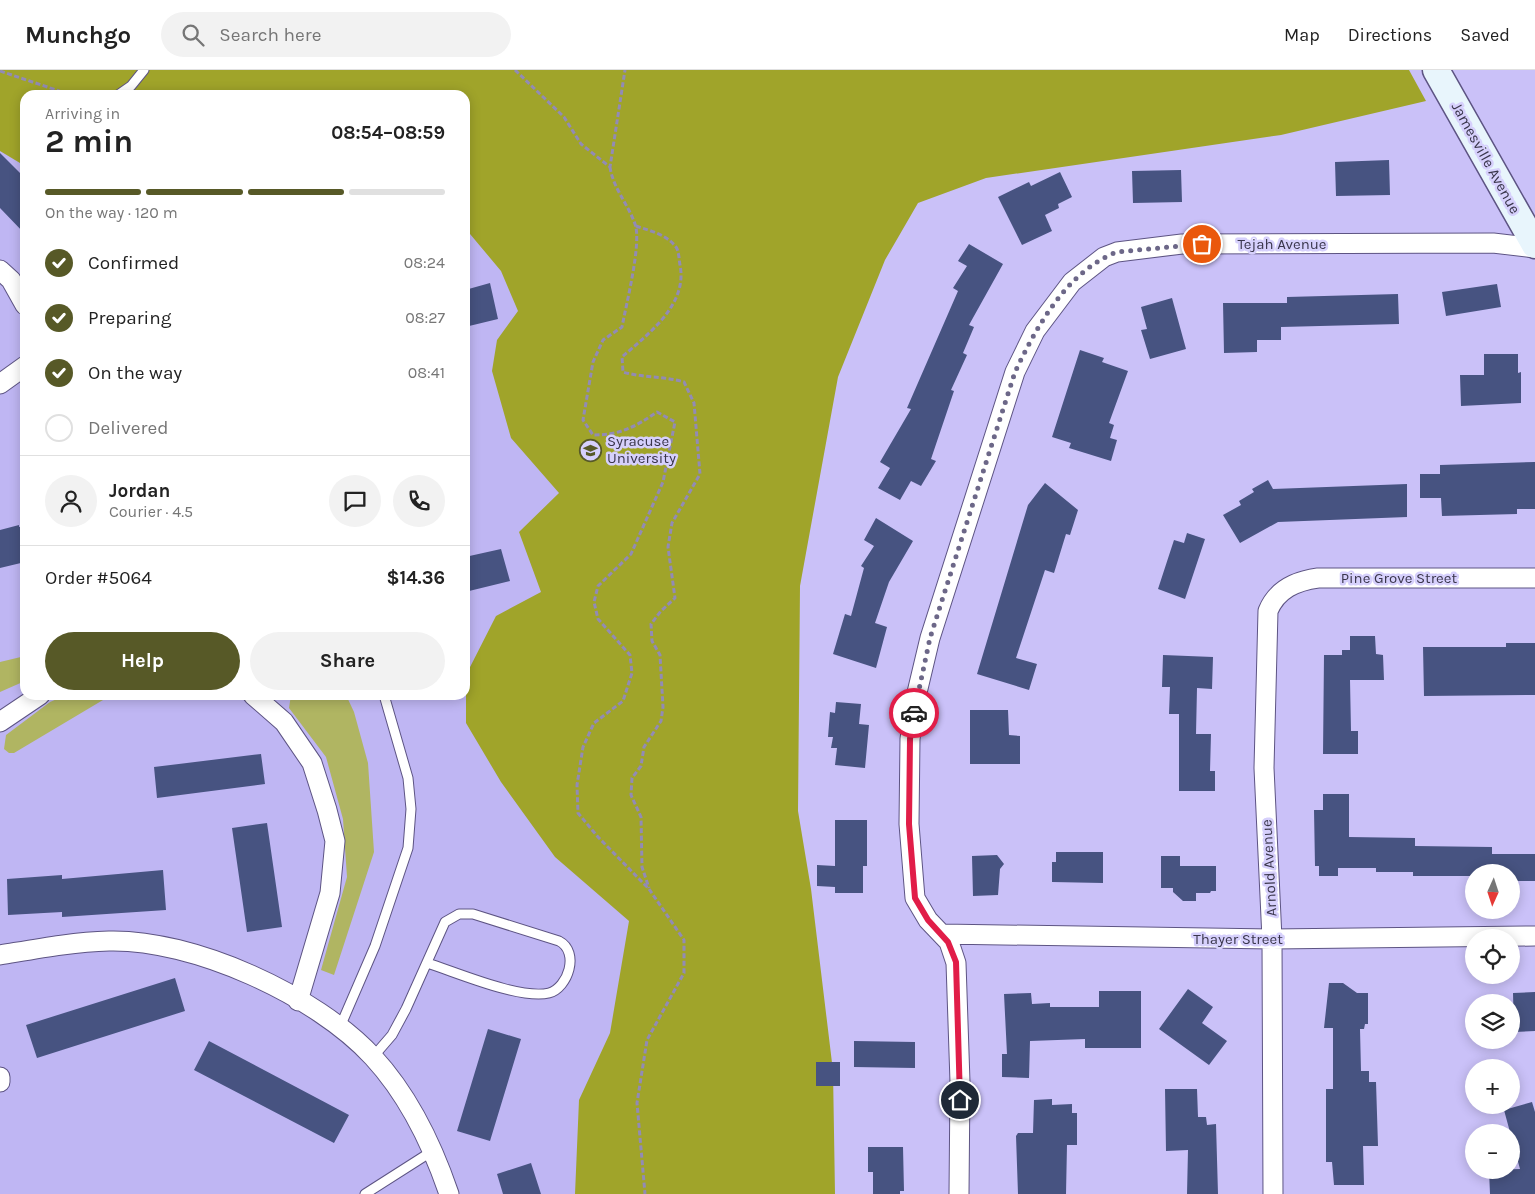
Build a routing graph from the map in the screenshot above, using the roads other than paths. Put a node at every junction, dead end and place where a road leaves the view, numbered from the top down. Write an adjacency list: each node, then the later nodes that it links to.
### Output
1 (144, 70): 3 (lane)
2 (1436, 70): 4 (street, Jamesville Avenue)
3 (125, 90)
4 (1535, 247): 15 (street, Tejah Avenue)
5 (0, 270): 6 (street)
6 (20, 297)
7 (20, 370): 8 (street)
8 (0, 384)
9 (1535, 578): 10 (street, Pine Grove Street)
10 (1271, 603): 17 (street, Arnold Avenue)
11 (33, 700): 14 (street)
12 (259, 700): 20 (street)
13 (385, 700): 21 (lane)
14 (0, 722)
15 (942, 934): 17 (street, Thayer Street); 28 (street, Tejah Avenue)
16 (1535, 936): 17 (street, Thayer Street)
17 (1272, 940): 29 (street, Arnold Avenue)
18 (0, 955): 20 (street)
19 (427, 963): 19 (lane); 22 (lane)
20 (298, 1001): 21 (street)
21 (340, 1027): 22 (street)
22 (373, 1057): 25 (street)
23 (0, 1077): 24 (street)
24 (0, 1082)
25 (434, 1150): 26 (lane); 27 (street)
26 (365, 1194)
27 (449, 1194)
28 (959, 1194)
29 (1273, 1194)

